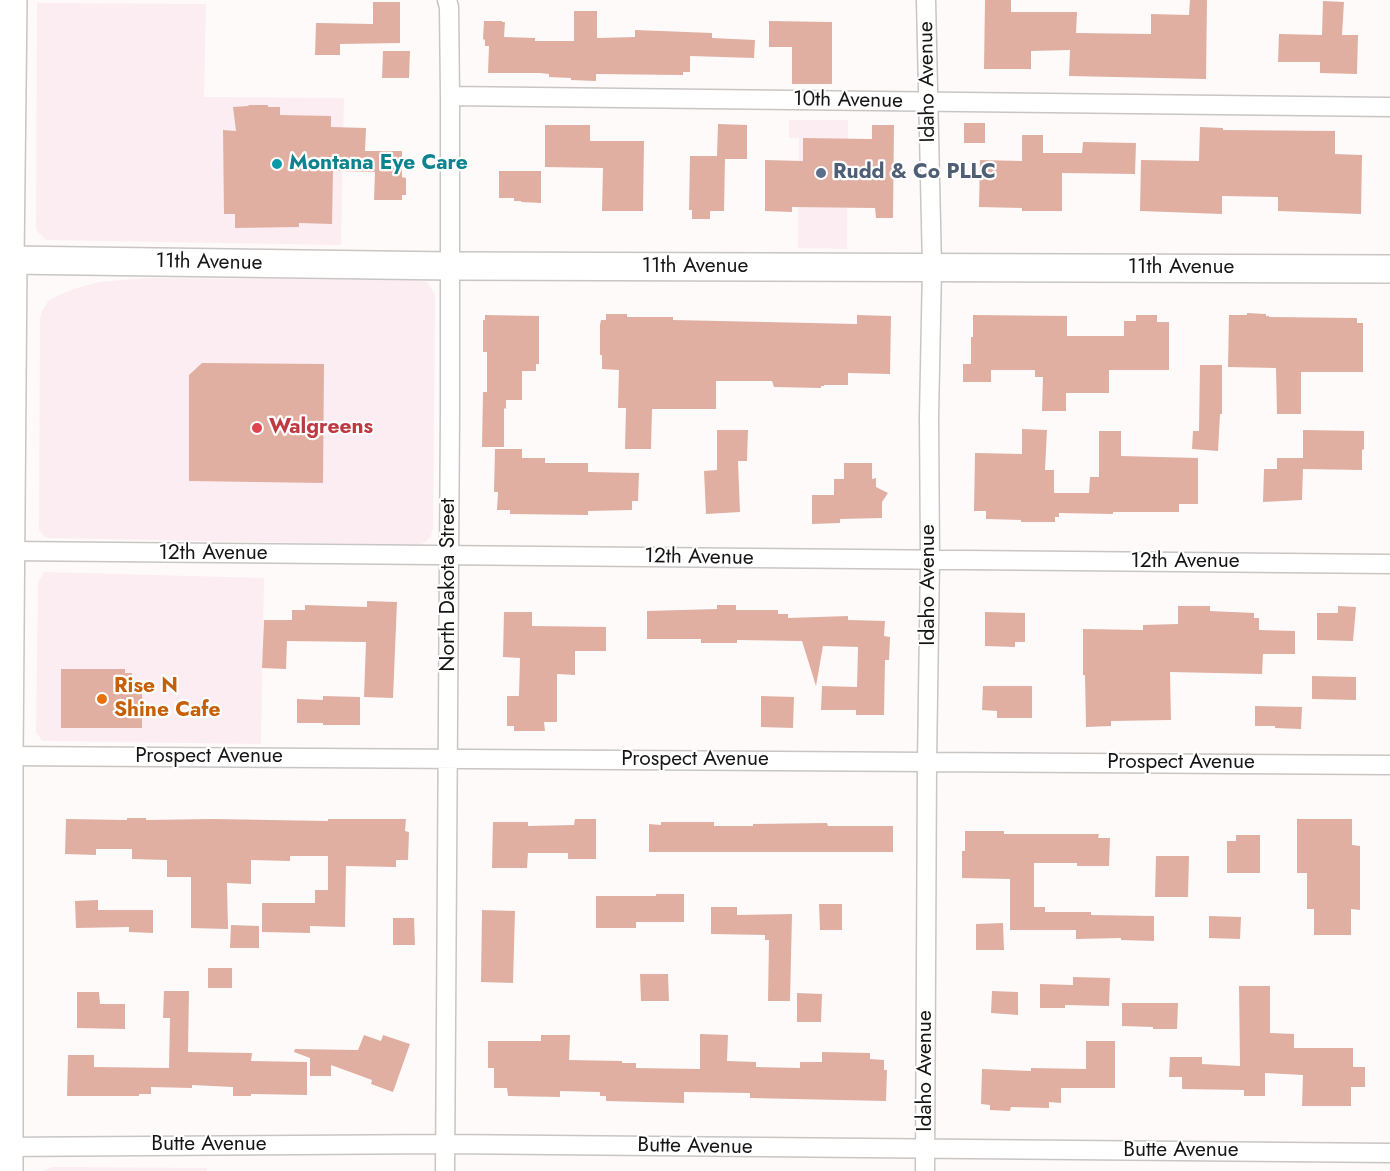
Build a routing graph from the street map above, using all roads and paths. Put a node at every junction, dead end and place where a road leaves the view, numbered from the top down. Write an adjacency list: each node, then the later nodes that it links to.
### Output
1 (13, 0): 7 (main road)
2 (447, 0): 4 (street, North Dakota Street)
3 (926, 0): 5 (street, Idaho Avenue)
4 (450, 96): 5 (street, 10th Avenue); 8 (street, North Dakota Street)
5 (927, 102): 6 (street, 10th Avenue); 9 (street, Idaho Avenue)
6 (1390, 107)
7 (5, 260): 8 (main road, 11th Avenue); 11 (highway)
8 (450, 266): 9 (main road, 11th Avenue); 12 (street, North Dakota Street)
9 (932, 268): 10 (main road, 11th Avenue); 13 (street, Idaho Avenue)
10 (1390, 268)
11 (9, 551): 12 (street, 12th Avenue); 15 (highway)
12 (450, 556): 13 (street, 12th Avenue); 16 (street, North Dakota Street)
13 (930, 560): 14 (street, 12th Avenue); 17 (street, Idaho Avenue)
14 (1390, 564)
15 (3, 756): 16 (street, Prospect Avenue); 22 (highway)
16 (448, 759): 17 (street, Prospect Avenue); 19 (street, North Dakota Street)
17 (927, 762): 18 (street, Prospect Avenue); 20 (street, Idaho Avenue)
18 (1390, 765)
19 (445, 1144): 20 (street, Butte Avenue); 22 (street, Butte Avenue); 23 (street, North Dakota Street)
20 (926, 1149): 21 (street, Butte Avenue); 24 (street, Idaho Avenue)
21 (1390, 1153)
22 (4, 1155)
23 (445, 1171)
24 (926, 1171)

